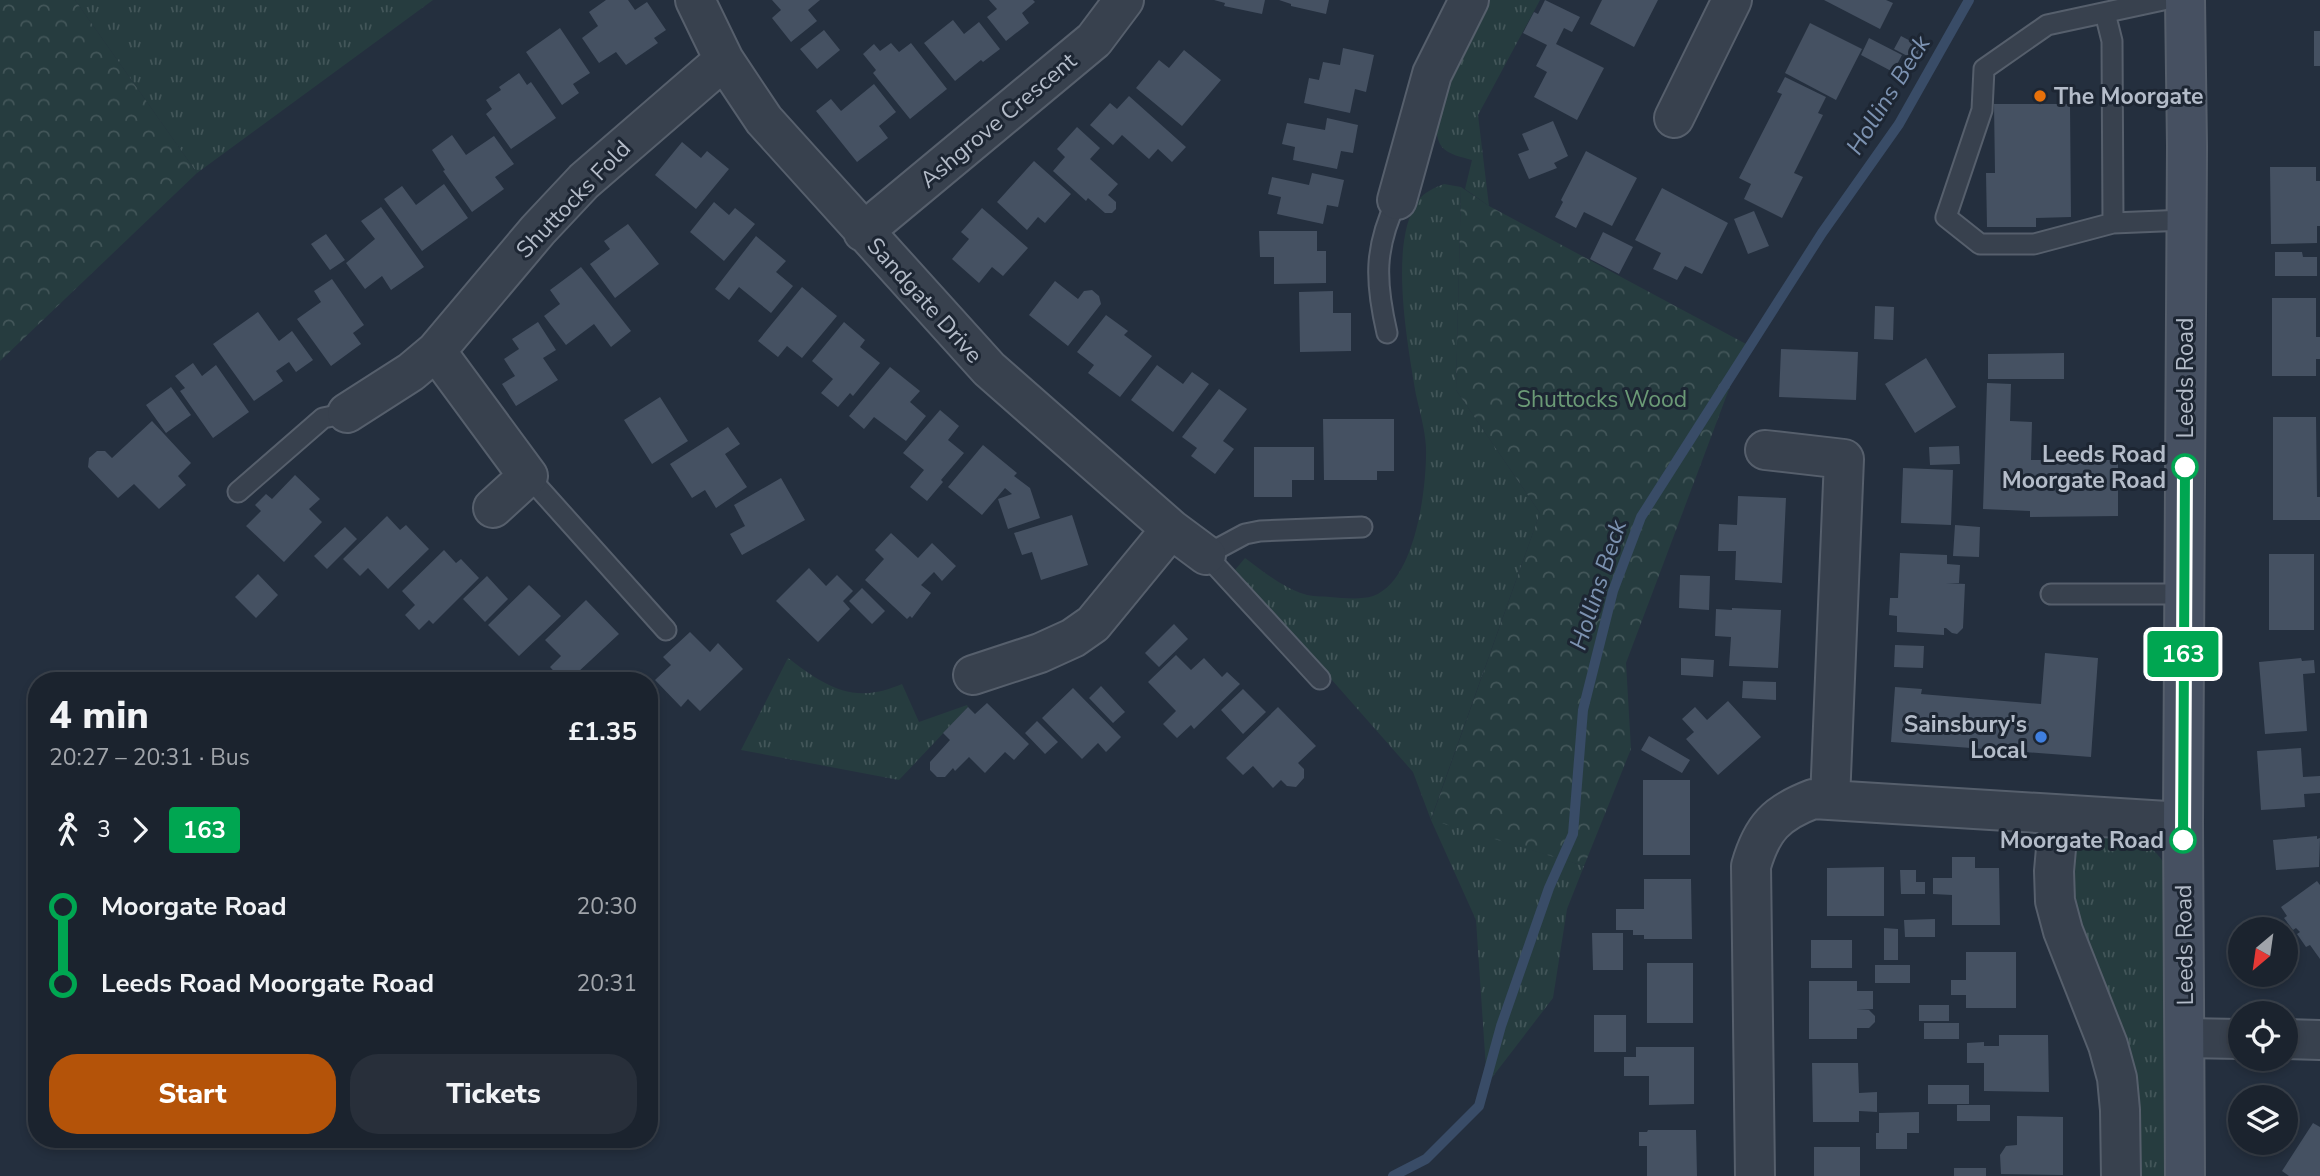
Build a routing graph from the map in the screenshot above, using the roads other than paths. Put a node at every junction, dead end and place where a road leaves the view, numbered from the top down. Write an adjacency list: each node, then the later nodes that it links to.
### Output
1 (695, 0): 8 (street, Sandgate Drive)
2 (1124, 0): 13 (street, Ashgrove Crescent)
3 (1469, 0): 10 (street)
4 (1732, 0): 9 (street)
5 (2163, 0): 7 (lane)
6 (2185, 0): 11 (main road, Leeds Road)
7 (2105, 13): 12 (lane); 12 (lane)
8 (724, 60): 13 (street, Sandgate Drive); 15 (street, Shuttocks Fold)
9 (1674, 118)
10 (1397, 200): 14 (lane)
11 (2186, 220): 12 (lane); 25 (main road, Leeds Road)
12 (2113, 223)
13 (863, 232): 22 (street, Sandgate Drive)
14 (1387, 333)
15 (436, 351): 16 (street, Shuttocks Fold); 18 (street)
16 (347, 412): 19 (lane)
17 (1765, 450): 29 (street)
18 (528, 476): 20 (street); 26 (lane)
19 (238, 492)
20 (493, 508)
21 (1362, 527): 23 (lane)
22 (1171, 529): 23 (street, Sandgate Drive); 27 (street)
23 (1206, 555): 28 (lane)
24 (2051, 594): 25 (lane)
25 (2184, 594): 31 (main road, Leeds Road)
26 (666, 630)
27 (973, 675)
28 (1320, 679)
29 (1830, 800): 30 (street); 36 (street)
30 (2059, 815): 31 (street); 37 (street)
31 (2183, 822): 32 (main road, Leeds Road)
32 (2185, 1038): 33 (street); 38 (main road, Leeds Road)
33 (2228, 1039)
34 (2298, 1039): 35 (street)
35 (2320, 1040)
36 (1755, 1176)
37 (2120, 1176)
38 (2185, 1176)

